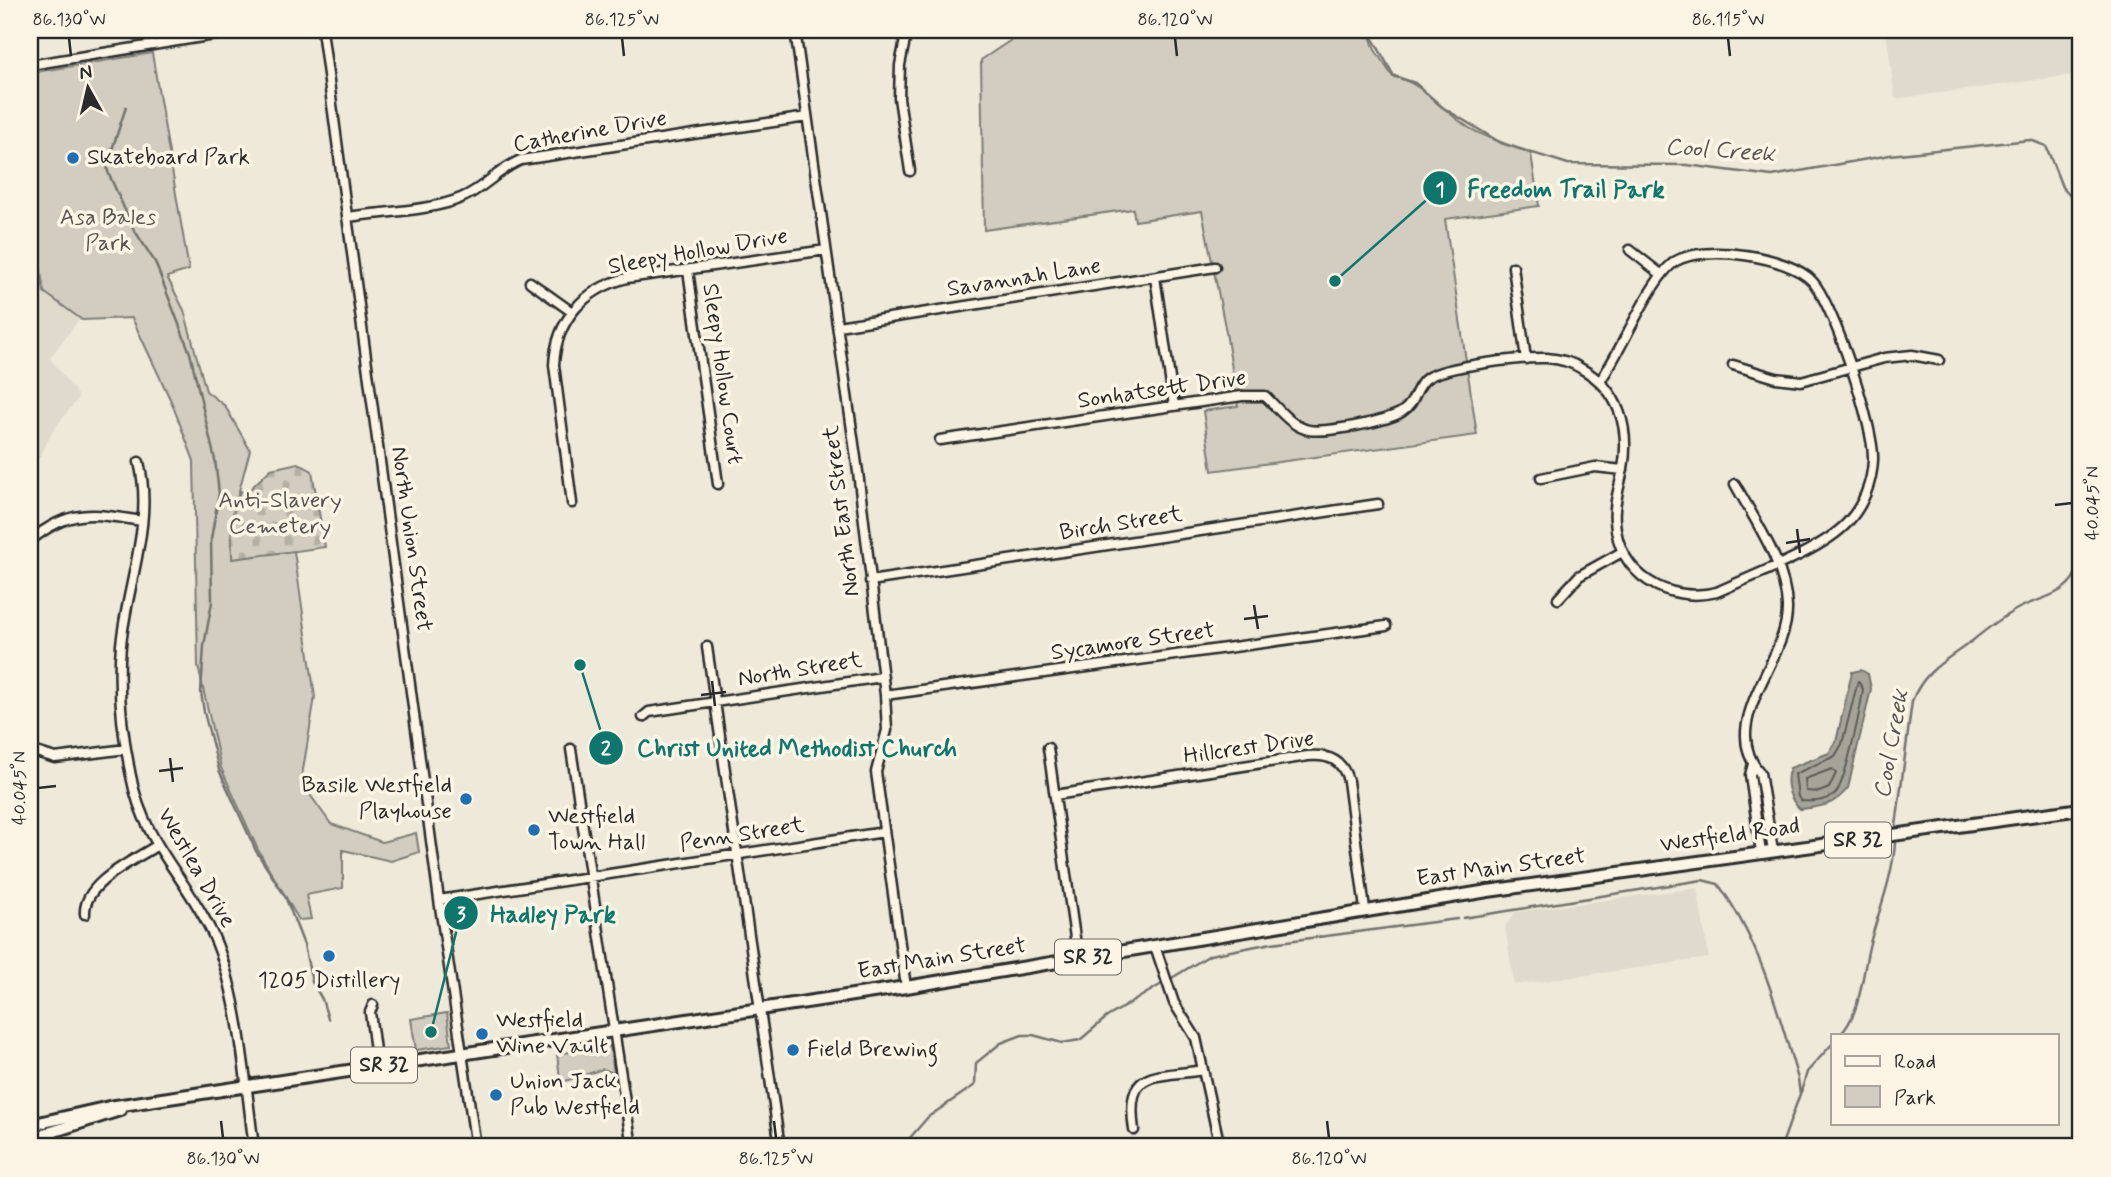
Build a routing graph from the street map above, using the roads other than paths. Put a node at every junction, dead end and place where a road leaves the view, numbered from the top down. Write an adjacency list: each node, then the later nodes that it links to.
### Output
1 (245, 30): 5 (street)
2 (322, 30): 8 (street, North Union Street)
3 (795, 30): 6 (street, North East Street)
4 (907, 30): 7 (street)
5 (30, 65)
6 (807, 117): 8 (street, Catherine Drive); 9 (street, North East Street)
7 (910, 171)
8 (348, 217): 59 (street, North Union Street)
9 (826, 250): 13 (street, Sleepy Hollow Drive); 18 (street, North East Street)
10 (1630, 250): 14 (street)
11 (1215, 267): 15 (street, Savannah Lane)
12 (1513, 267): 19 (street)
13 (688, 270): 17 (street, Sleepy Hollow Drive); 29 (street, Sleepy Hollow Court)
14 (1662, 275): 22 (street); 23 (street)
15 (1155, 277): 18 (street, Savannah Lane); 24 (street)
16 (530, 282): 17 (street)
17 (572, 312): 31 (street, Sleepy Hollow Drive)
18 (838, 326): 37 (street, North East Street)
19 (1526, 359): 23 (street, Sonhatsett Drive); 24 (street, Sonhatsett Drive)
20 (1939, 360): 22 (street)
21 (1733, 365): 22 (street)
22 (1849, 368): 36 (street)
23 (1600, 381): 27 (street)
24 (1174, 406): 25 (street, Sonhatsett Drive)
25 (940, 440)
26 (139, 462): 33 (street, Westlea Drive)
27 (1623, 470): 28 (street); 35 (street)
28 (1541, 478)
29 (718, 484)
30 (1735, 484): 36 (street)
31 (572, 503)
32 (1378, 504): 37 (street, Birch Street)
33 (142, 521): 34 (street); 45 (street, Westlea Drive)
34 (30, 541)
35 (1622, 552): 36 (street); 38 (street)
36 (1776, 564): 49 (street)
37 (870, 581): 41 (street, North East Street)
38 (1558, 599)
39 (1386, 626): 42 (street, Sycamore Street)
40 (707, 647): 43 (street)
41 (882, 677): 42 (street, North East Street); 43 (street, North Street)
42 (885, 695): 52 (street, North East Street)
43 (715, 703): 44 (street, North Street); 56 (street)
44 (643, 717)
45 (126, 748): 48 (street); 53 (street, Westlea Drive)
46 (1048, 748): 50 (street)
47 (572, 749): 58 (street)
48 (30, 750)
49 (1753, 764): 54 (street); 55 (street)
50 (1055, 795): 60 (street, Hillcrest Drive); 63 (street)
51 (2081, 809): 54 (main road, Westfield Road / SR 32)
52 (884, 832): 56 (street, Penn Street); 64 (street, North East Street)
53 (156, 846): 61 (street); 71 (street, Westlea Drive)
54 (1773, 851): 55 (main road, Westfield Road / SR 32)
55 (1761, 853): 57 (main road, Westfield Road / SR 32)
56 (736, 856): 58 (street, Penn Street); 66 (street)
57 (1635, 870): 60 (main road, East Main Street / SR 32)
58 (591, 876): 59 (street, Penn Street); 67 (street)
59 (439, 900): 68 (street, North Union Street)
60 (1365, 909): 62 (main road, East Main Street / SR 32)
61 (85, 915)
62 (1155, 946): 63 (main road, East Main Street / SR 32); 70 (street)
63 (1078, 959): 64 (main road, East Main Street / SR 32)
64 (906, 987): 66 (main road, East Main Street / SR 32)
65 (373, 1005): 69 (street)
66 (759, 1009): 67 (main road, East Main Street / SR 32); 79 (street)
67 (614, 1031): 68 (main road, East Main Street / SR 32); 78 (street)
68 (462, 1054): 69 (main road, SR 32); 77 (street, North Union Street)
69 (377, 1066): 71 (main road, SR 32)
70 (1203, 1070): 74 (street); 80 (street)
71 (245, 1086): 72 (main road, SR 32); 76 (street, Westlea Drive)
72 (153, 1100): 73 (main road, SR 32); 75 (main road, SR 32)
73 (30, 1125)
74 (1134, 1130)
75 (30, 1139)
76 (254, 1147)
77 (476, 1147)
78 (632, 1147)
79 (780, 1147)
80 (1220, 1147)

